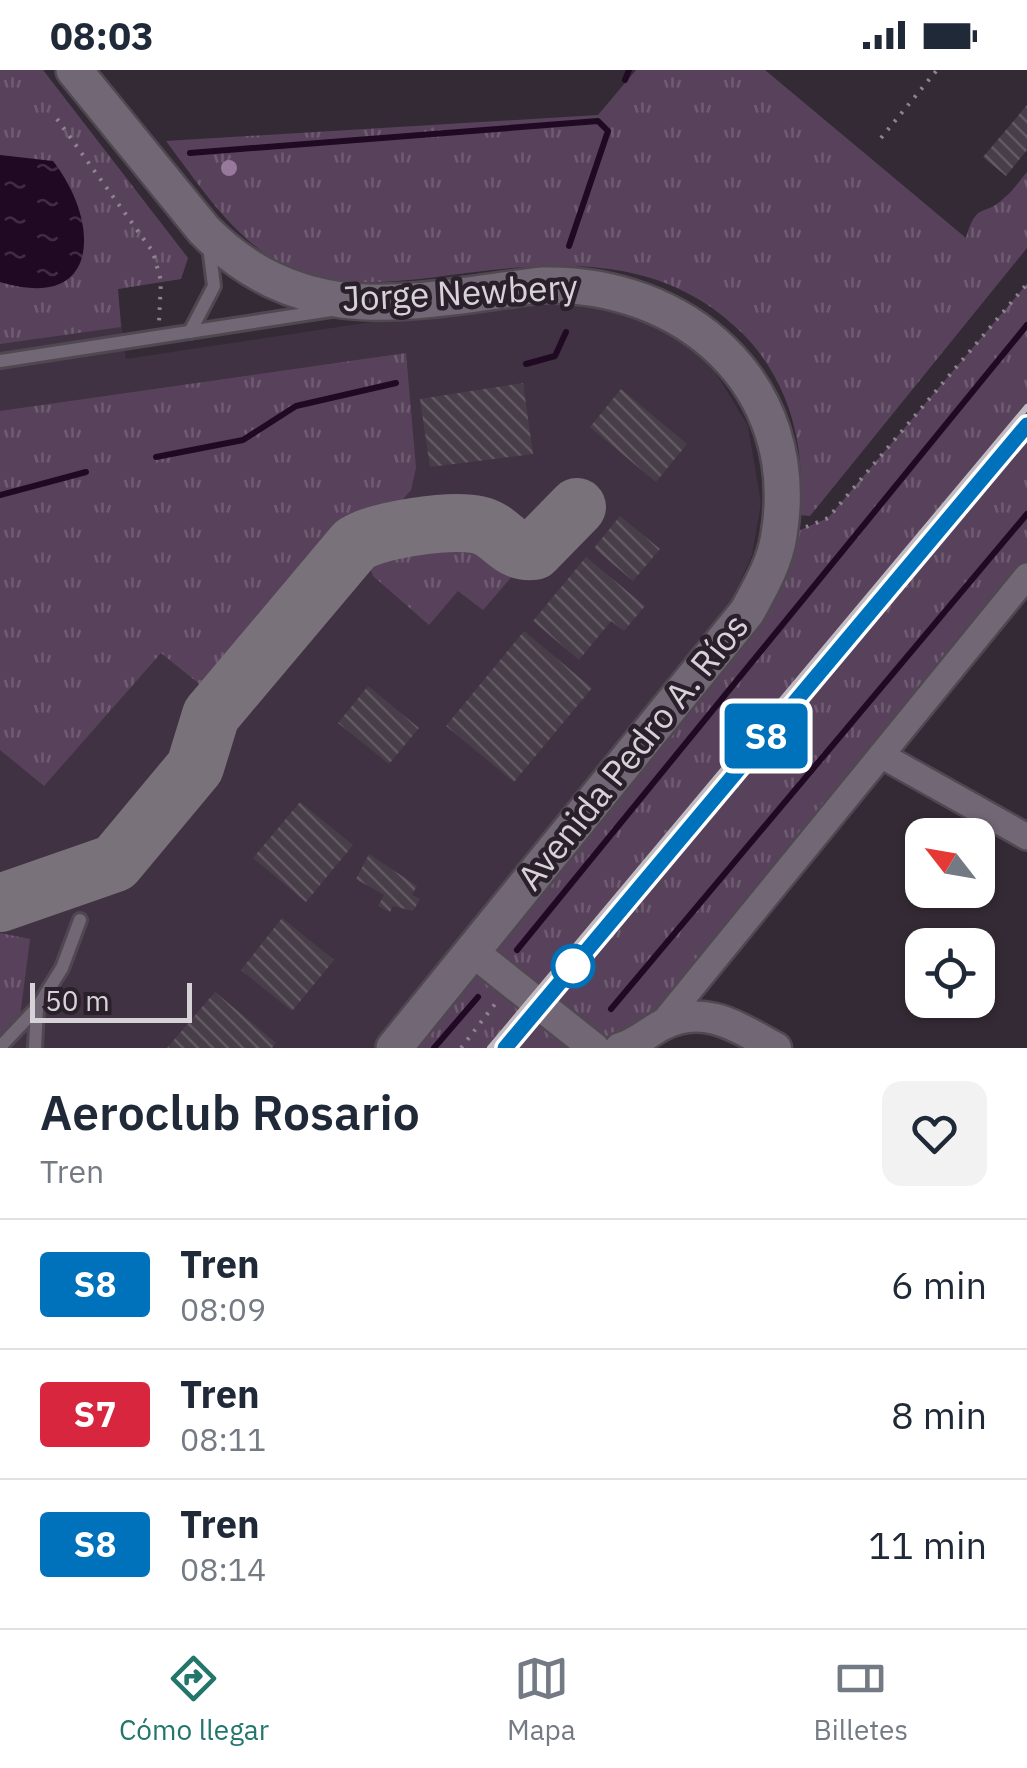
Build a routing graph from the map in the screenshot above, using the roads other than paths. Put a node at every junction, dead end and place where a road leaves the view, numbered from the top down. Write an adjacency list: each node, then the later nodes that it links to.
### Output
1 (74, 70): 2 (main road, Jorge Newbery)
2 (204, 230): 3 (main road, Jorge Newbery); 4 (lane)
3 (368, 304): 4 (lane); 6 (main road, Jorge Newbery)
4 (190, 332): 5 (lane)
5 (0, 361)
6 (779, 538): 11 (main road, Avenida Pedro A. Ríos)
7 (1027, 576): 8 (street)
8 (882, 755): 9 (street); 13 (street)
9 (1027, 837)
10 (80, 920): 12 (lane)
11 (472, 951): 16 (main road, Avenida Pedro A. Ríos); 17 (street)
12 (38, 1008): 14 (lane); 15 (lane)
13 (652, 1037): 18 (street); 19 (street)
14 (0, 1047)
15 (35, 1048)
16 (394, 1048)
17 (594, 1048)
18 (620, 1048)
19 (776, 1048)

